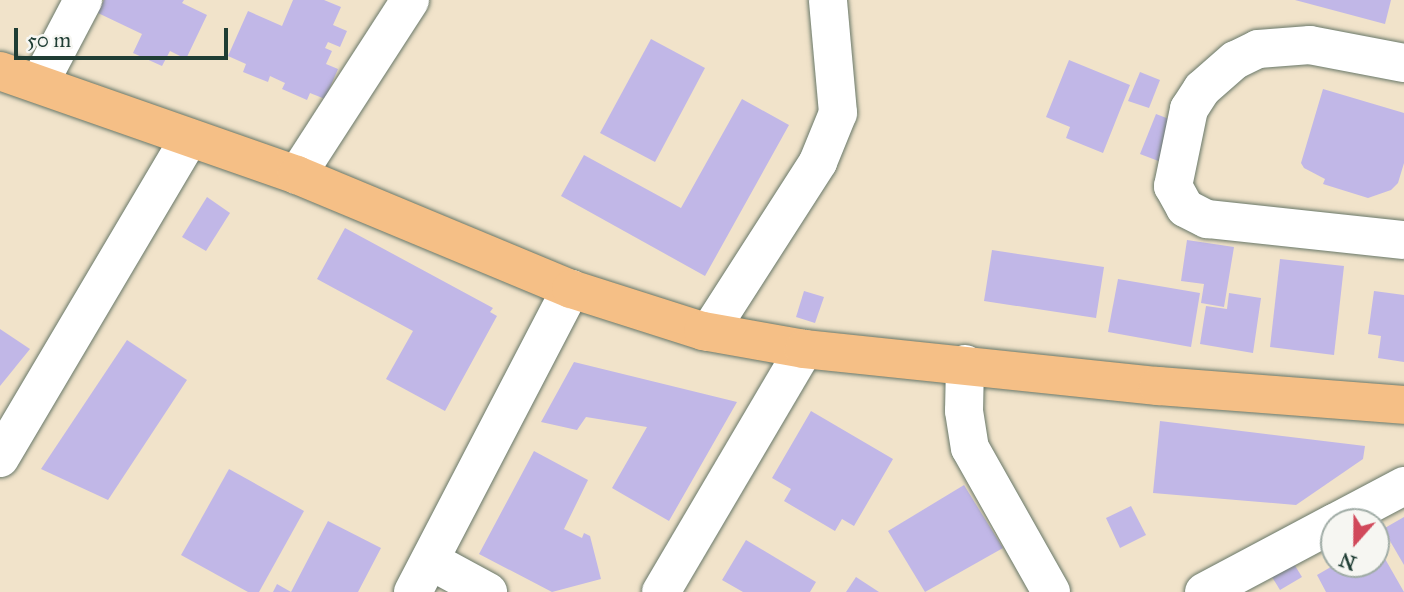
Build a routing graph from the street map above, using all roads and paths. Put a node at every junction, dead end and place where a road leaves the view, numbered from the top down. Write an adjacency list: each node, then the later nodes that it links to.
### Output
1 (83, 0): 6 (street)
2 (410, 0): 8 (street)
3 (828, 0): 11 (street)
4 (1404, 63): 9 (street)
5 (0, 71): 6 (main road)
6 (40, 82): 7 (main road)
7 (189, 138): 8 (main road); 15 (street)
8 (297, 175): 10 (main road)
9 (1404, 240)
10 (571, 289): 11 (main road); 19 (street)
11 (709, 332): 12 (main road)
12 (804, 349): 13 (main road); 21 (street)
13 (965, 363): 14 (main road); 22 (street)
14 (1404, 405)
15 (0, 458)
16 (1404, 486): 17 (street)
17 (1363, 508)
18 (1320, 531): 23 (street)
19 (422, 577): 20 (street)
20 (488, 592)
21 (661, 592)
22 (1051, 592)
23 (1204, 592)

